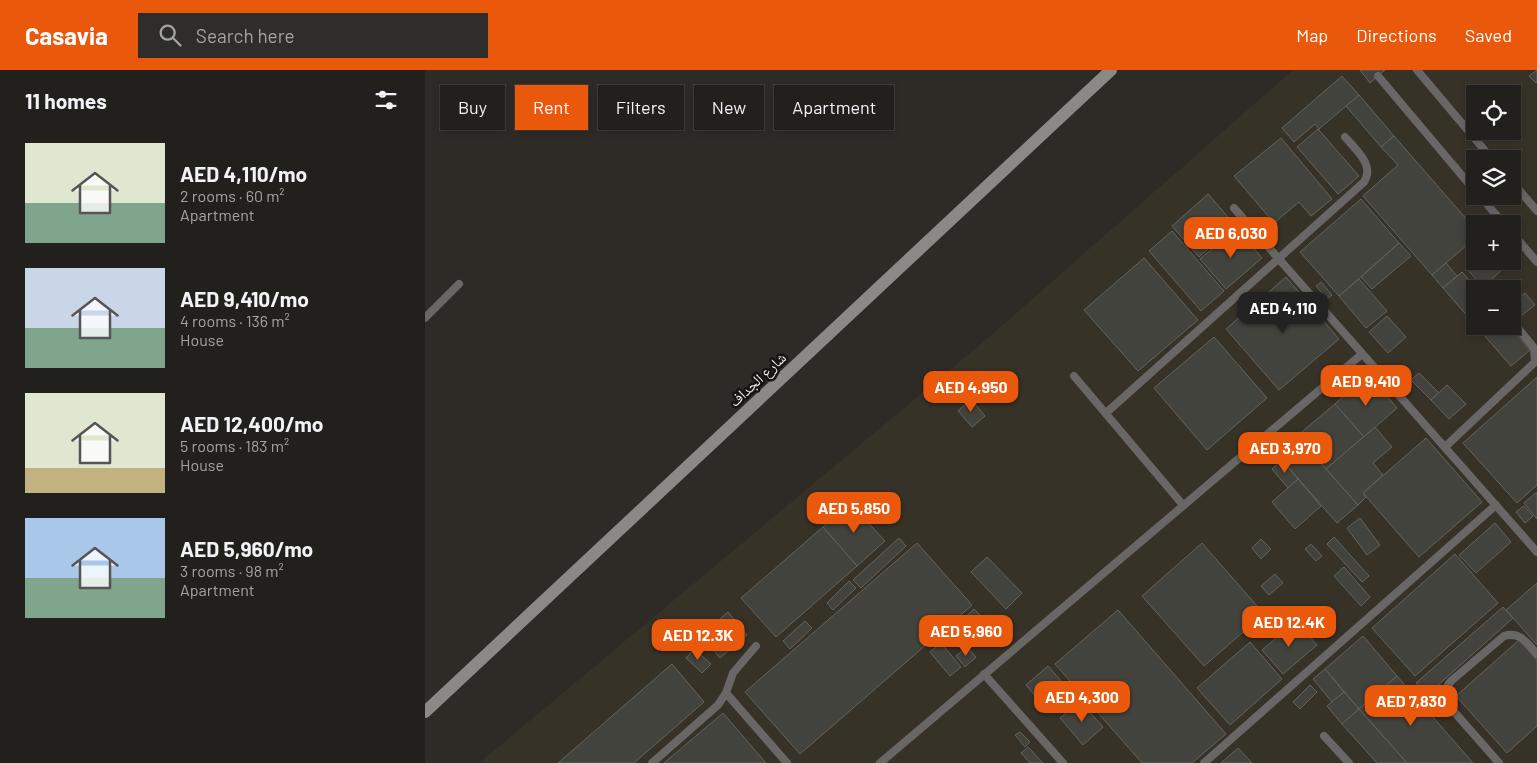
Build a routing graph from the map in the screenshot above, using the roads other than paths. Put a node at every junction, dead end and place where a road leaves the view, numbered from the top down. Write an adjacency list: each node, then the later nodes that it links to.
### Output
1 (1111, 70): 29 (street, شارع الجداف)
2 (1417, 70): 5 (lane)
3 (1378, 76): 6 (lane)
4 (1345, 137): 13 (lane)
5 (1484, 150)
6 (1466, 180)
7 (1521, 192): 10 (lane)
8 (1488, 205): 11 (lane)
9 (1234, 208): 13 (lane)
10 (1537, 211)
11 (1496, 215)
12 (1521, 243): 14 (lane)
13 (1279, 260): 18 (lane); 20 (lane)
14 (1537, 262)
15 (459, 284): 16 (lane)
16 (425, 318)
17 (1521, 332): 21 (lane)
18 (1362, 354): 21 (lane); 22 (lane)
19 (1074, 376): 20 (lane)
20 (1106, 413): 22 (lane)
21 (1445, 447): 23 (lane)
22 (1183, 505): 27 (lane)
23 (1496, 505): 24 (lane); 35 (lane)
24 (1537, 552)
25 (756, 646): 28 (lane)
26 (1537, 654): 37 (lane)
27 (984, 674): 33 (lane); 34 (lane)
28 (727, 693): 31 (lane); 32 (lane)
29 (425, 712)
30 (1324, 736): 36 (lane)
31 (651, 763)
32 (787, 763)
33 (880, 763)
34 (1063, 763)
35 (1204, 763)
36 (1349, 763)
37 (1499, 763)

